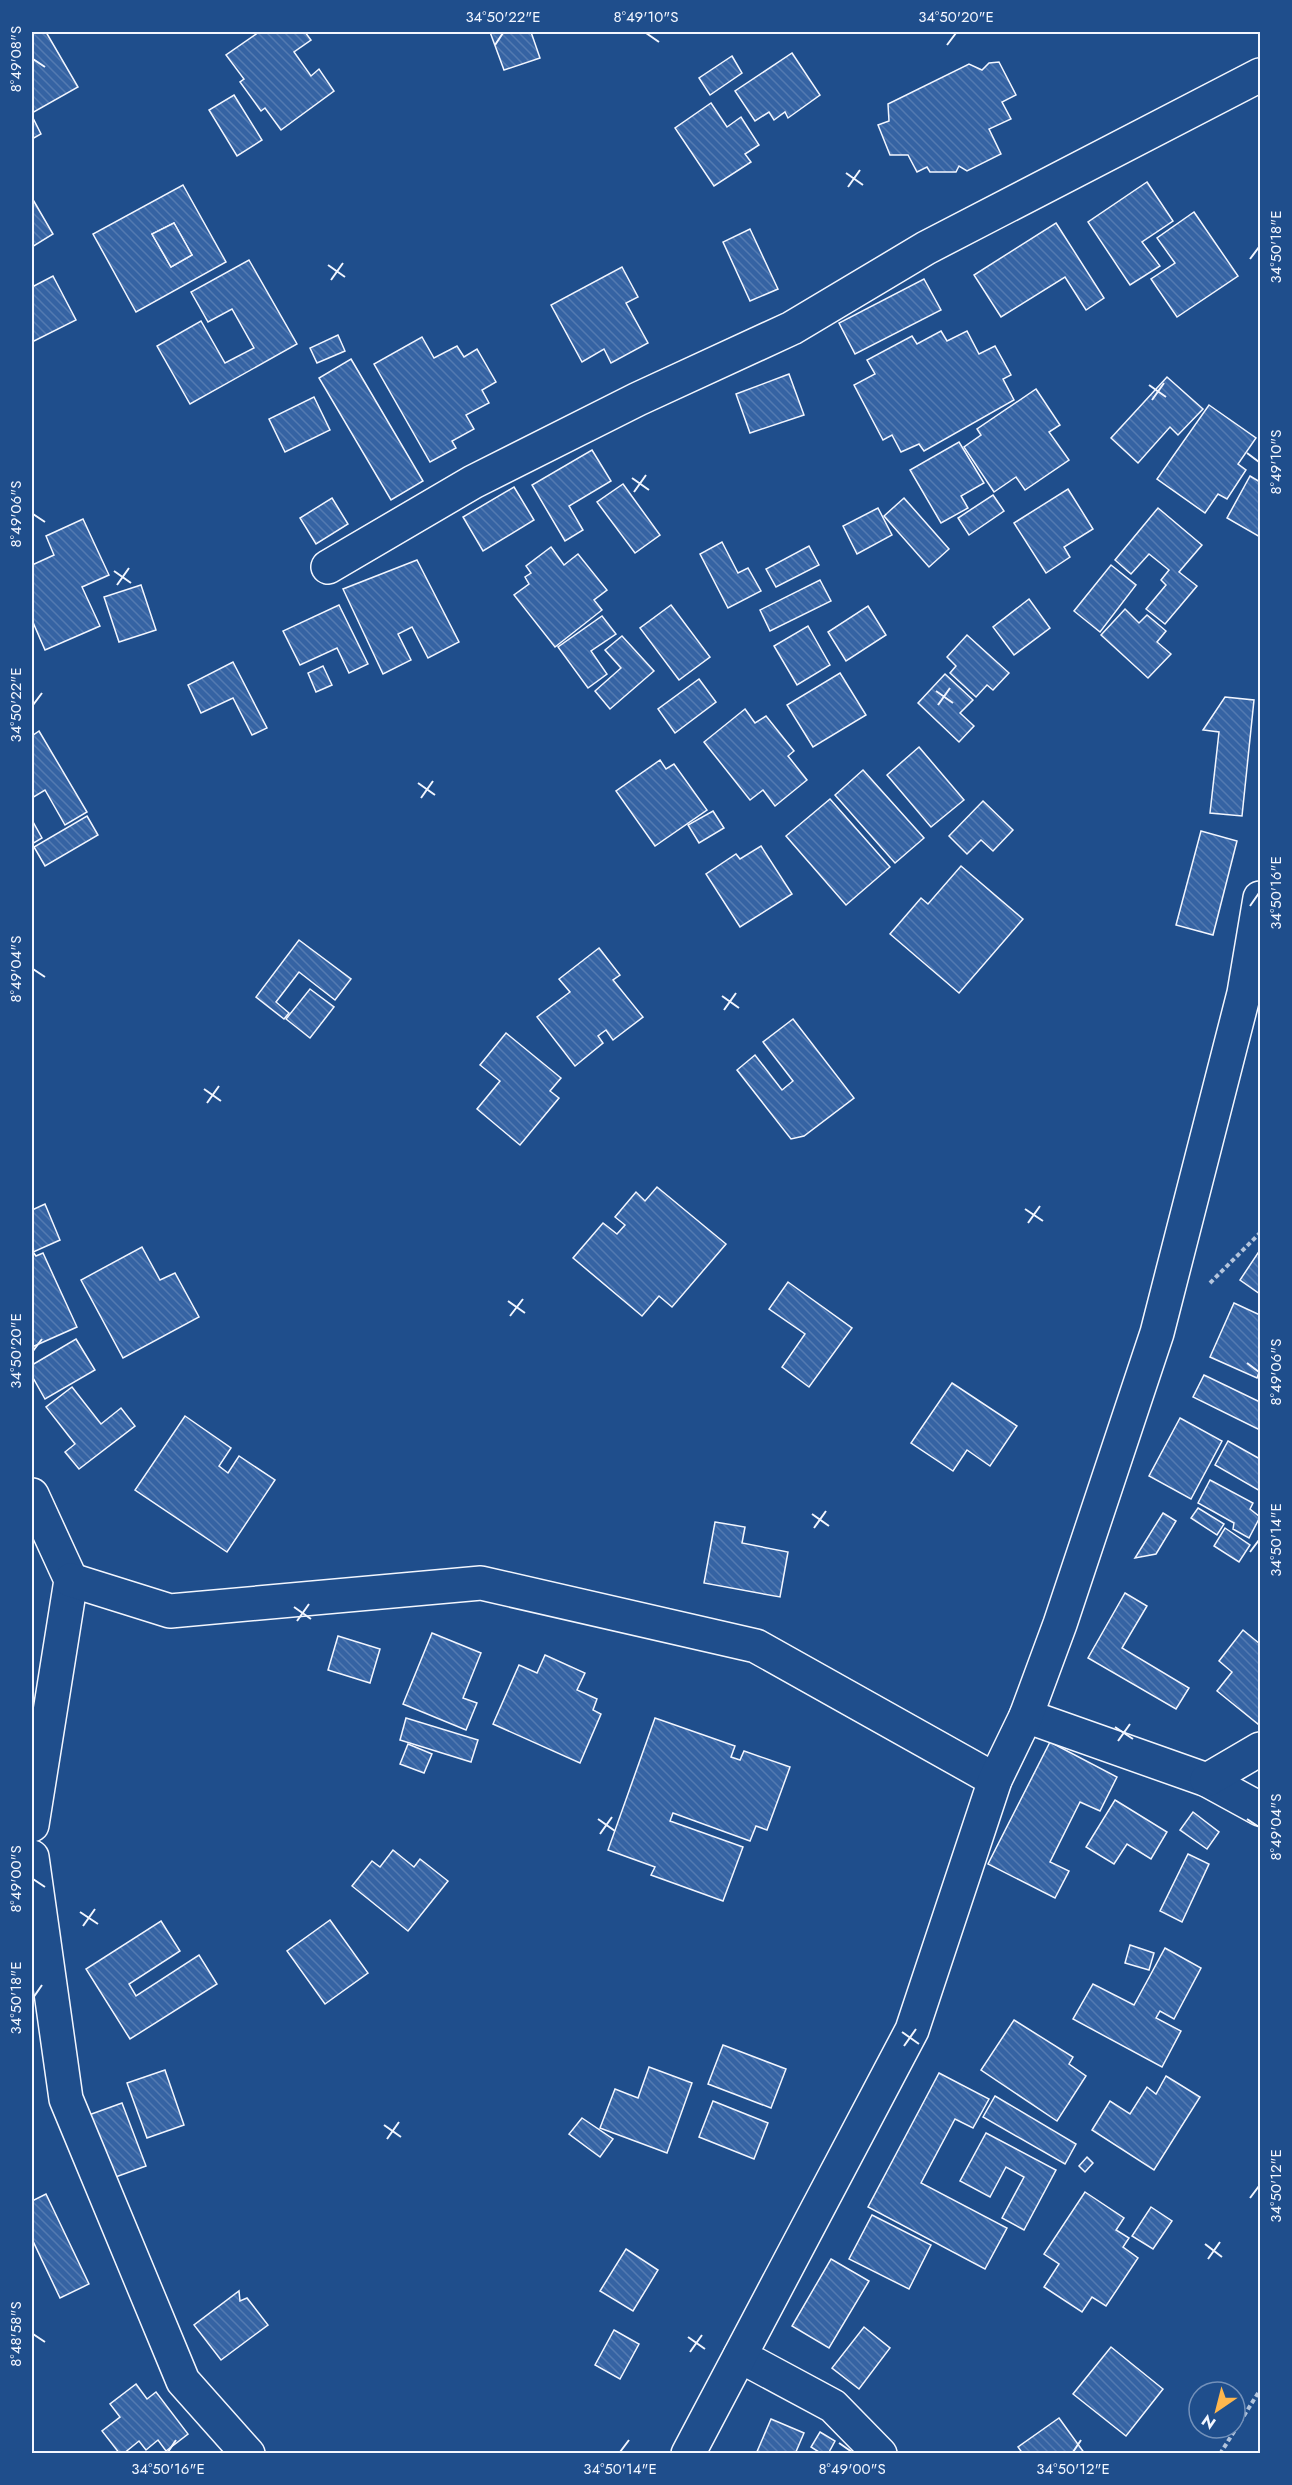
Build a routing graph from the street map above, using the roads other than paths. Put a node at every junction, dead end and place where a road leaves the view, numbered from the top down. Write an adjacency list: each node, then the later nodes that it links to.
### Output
1 (1260, 75): 2 (street)
2 (328, 567)
3 (1260, 898): 6 (street)
4 (32, 1495): 5 (street)
5 (71, 1580): 8 (street); 11 (street)
6 (1026, 1716): 8 (street); 9 (street)
7 (1260, 1749): 9 (street)
8 (995, 1780): 13 (street)
9 (1207, 1780): 10 (street)
10 (1260, 1809)
11 (32, 1825)
12 (32, 1857): 14 (street)
13 (740, 2356): 15 (street); 16 (street)
14 (248, 2454)
15 (688, 2454)
16 (880, 2454)

